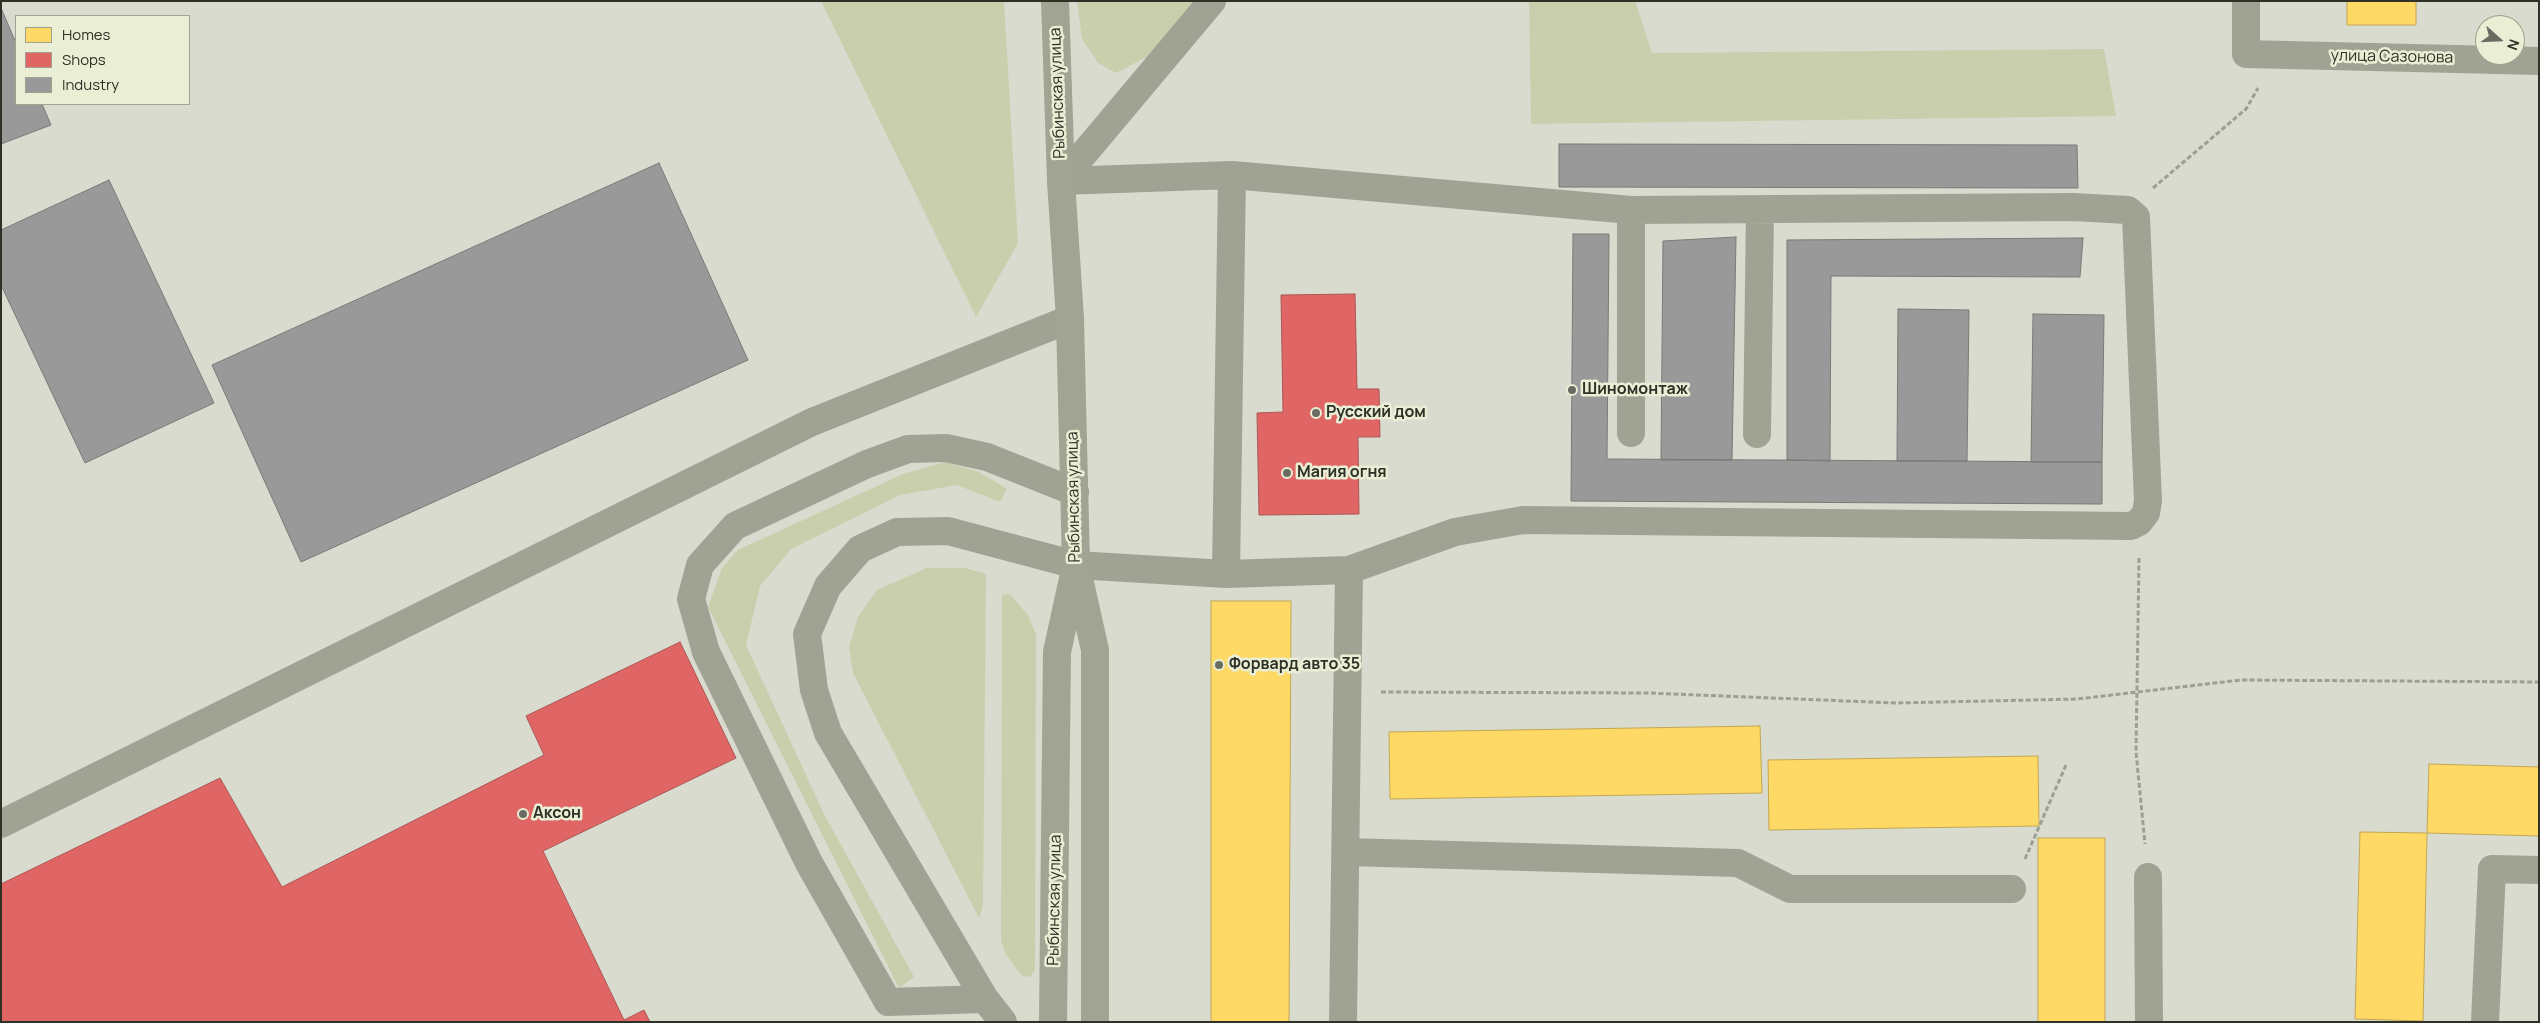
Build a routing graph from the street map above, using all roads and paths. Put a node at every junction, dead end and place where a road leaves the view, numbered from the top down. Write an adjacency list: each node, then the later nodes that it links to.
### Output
1 (1055, 1): 7 (main road, Рыбинская улица)
2 (1212, 1): 7 (street)
3 (2246, 1): 4 (street, улица Сазонова)
4 (2276, 55): 5 (street, улица Сазонова); 10 (path)
5 (2539, 61)
6 (1232, 174): 7 (street); 8 (street); 18 (street)
7 (1061, 181): 11 (main road, Рыбинская улица)
8 (1631, 210): 9 (street); 12 (street)
9 (1760, 210): 10 (street); 13 (street)
10 (2128, 210): 15 (street)
11 (1070, 320): 14 (main road, Рыбинская улица); 23 (street)
12 (1631, 433)
13 (1757, 434)
14 (1075, 492): 16 (main road, Рыбинская улица); 28 (street)
15 (2139, 522): 17 (street); 21 (path)
16 (1076, 565): 18 (street); 28 (street); 30 (main road, Рыбинская улица); 31 (main road)
17 (1349, 570): 18 (street); 20 (street)
18 (1226, 574)
19 (2539, 682): 21 (path)
20 (1348, 692): 21 (path); 24 (street)
21 (2137, 693): 26 (path)
22 (2066, 766): 27 (path)
23 (1, 824)
24 (1347, 852): 27 (street); 32 (street)
25 (2539, 870): 34 (street)
26 (2148, 877): 33 (street)
27 (2012, 889)
28 (985, 999): 29 (street)
29 (1002, 1022)
30 (1053, 1022)
31 (1095, 1022)
32 (1343, 1022)
33 (2149, 1022)
34 (2485, 1022)

